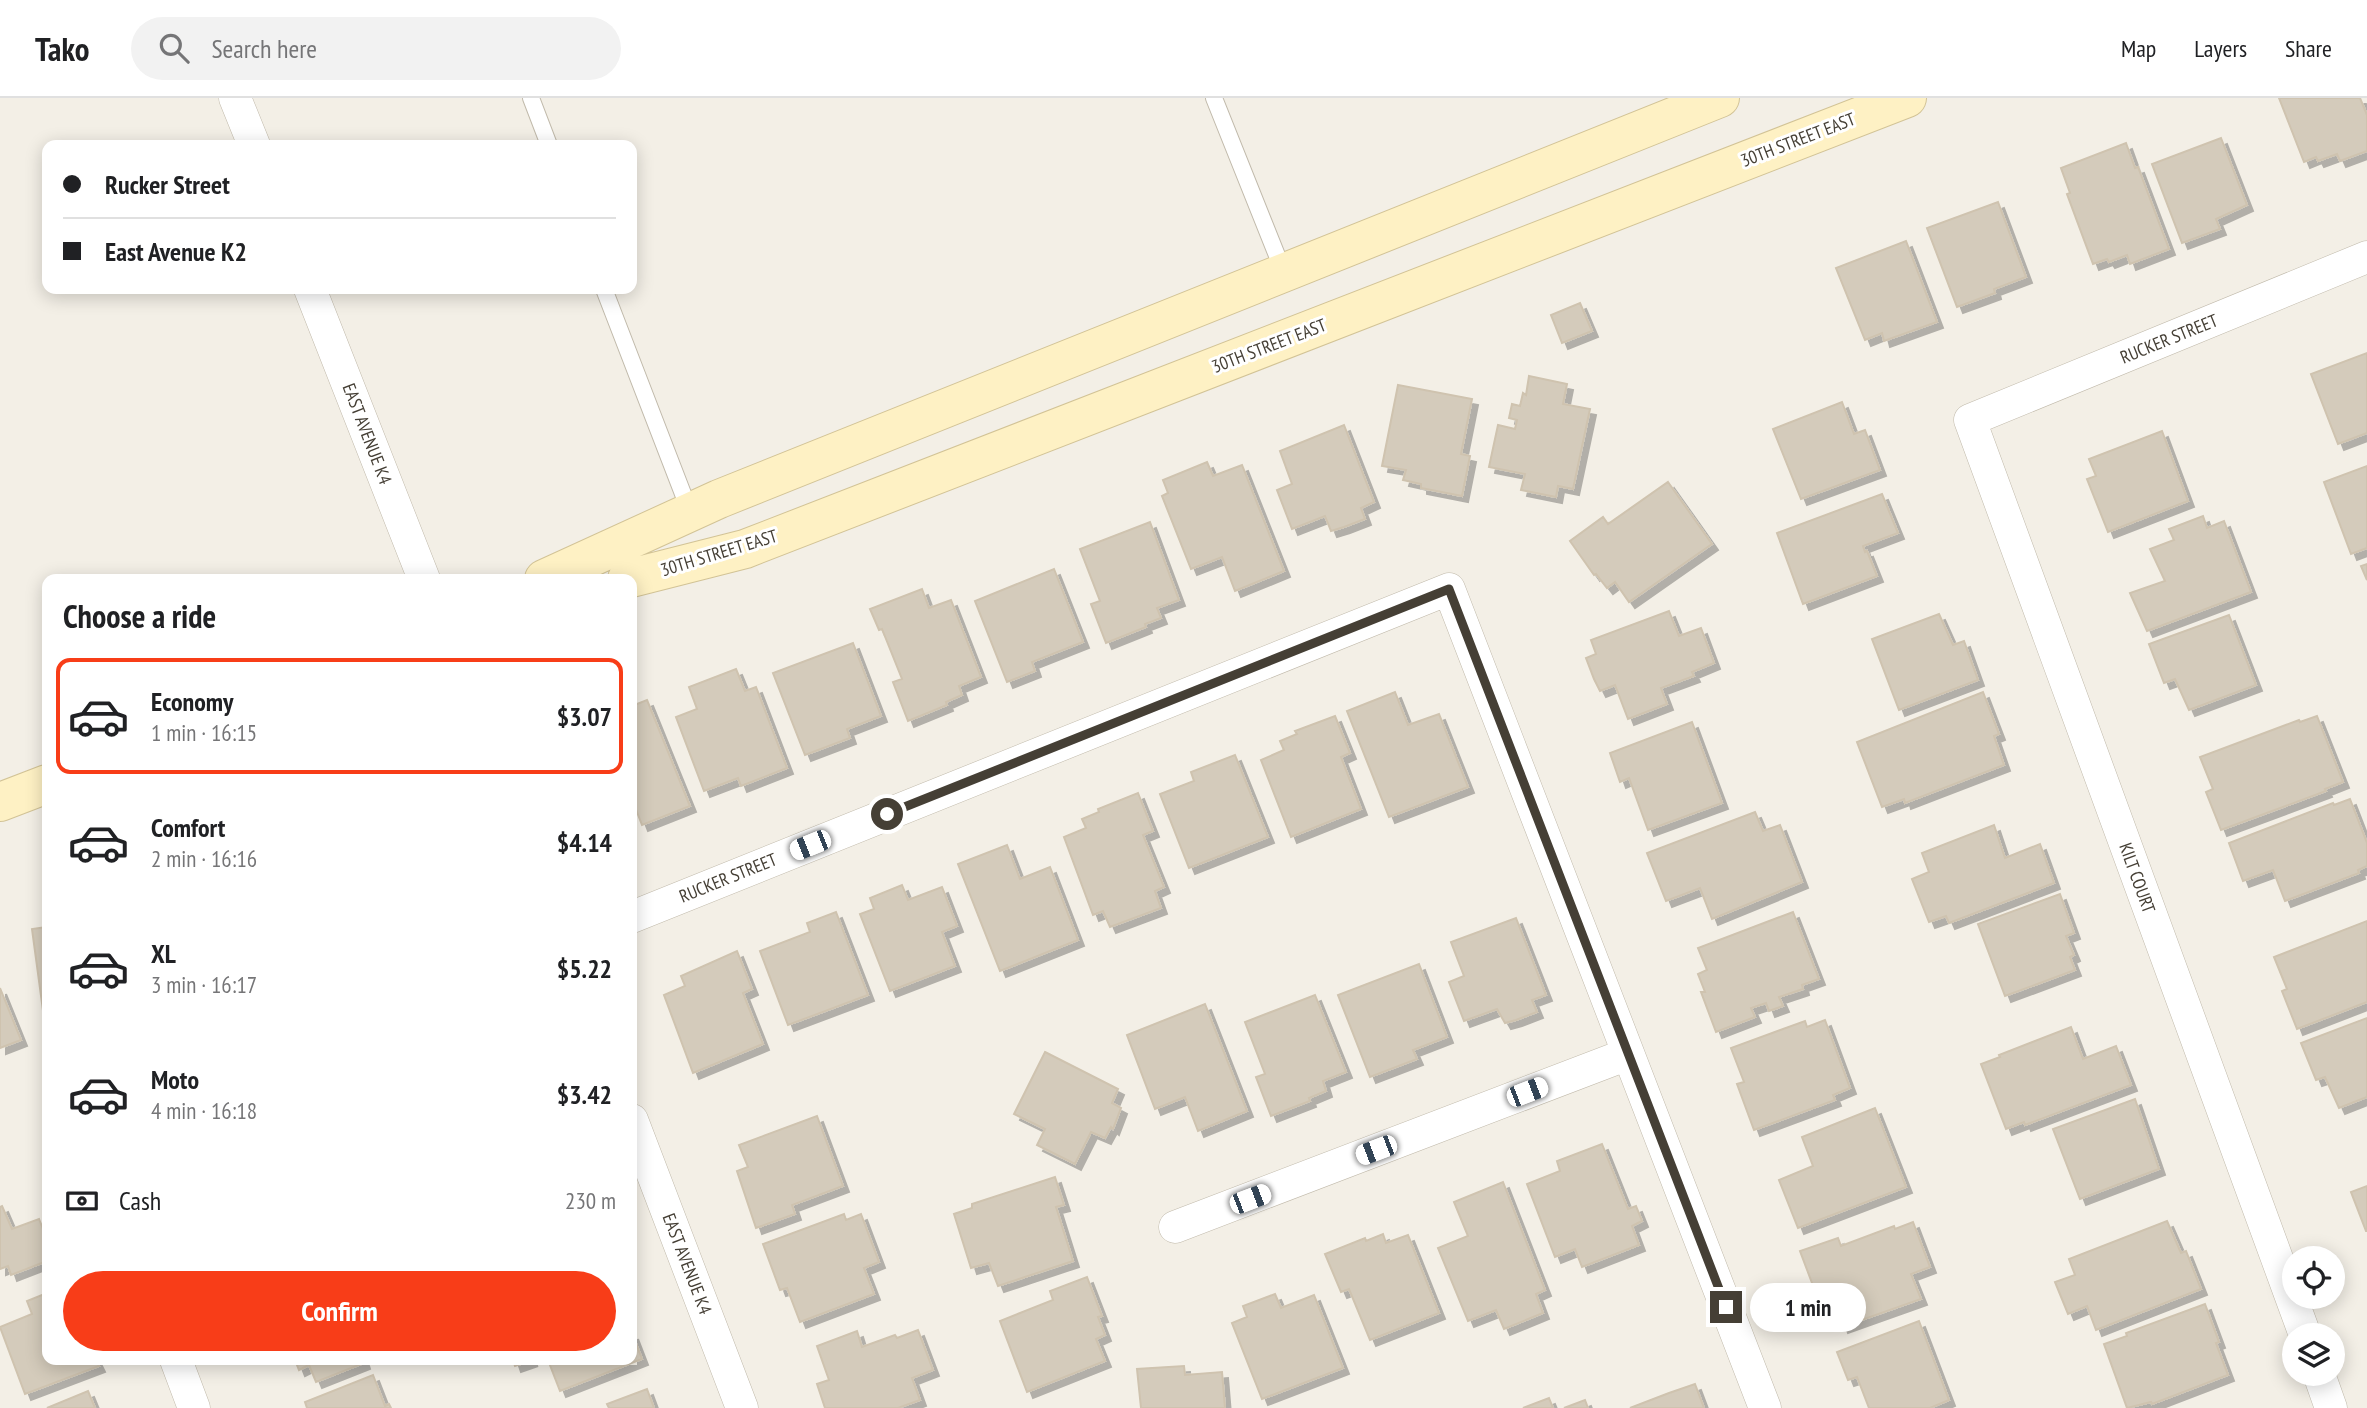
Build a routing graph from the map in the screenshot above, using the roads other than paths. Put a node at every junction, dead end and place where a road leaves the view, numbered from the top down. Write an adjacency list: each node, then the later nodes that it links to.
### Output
1 (235, 98): 6 (street)
2 (531, 98): 7 (lane)
3 (1214, 98): 9 (lane)
4 (1720, 98): 9 (main road)
5 (1907, 98): 16 (main road, 30TH STREET EAST)
6 (252, 140)
7 (547, 140)
8 (2367, 257): 12 (street, RUCKER STREET)
9 (1284, 272): 13 (main road)
10 (312, 294): 14 (street, EAST AVENUE K4)
11 (606, 294): 13 (lane)
12 (1970, 420): 23 (street, KILT COURT)
13 (690, 512): 15 (main road)
14 (422, 574)
15 (555, 574)
16 (637, 576)
17 (42, 786): 18 (main road)
18 (0, 802)
19 (637, 915): 20 (street, RUCKER STREET)
20 (1628, 1054): 22 (street); 28 (street)
21 (637, 1133): 27 (street, EAST AVENUE K4)
22 (1175, 1227)
23 (2301, 1323)
24 (178, 1365): 26 (street)
25 (2323, 1386): 29 (street)
26 (194, 1408)
27 (742, 1408)
28 (1765, 1408)
29 (2331, 1408)

